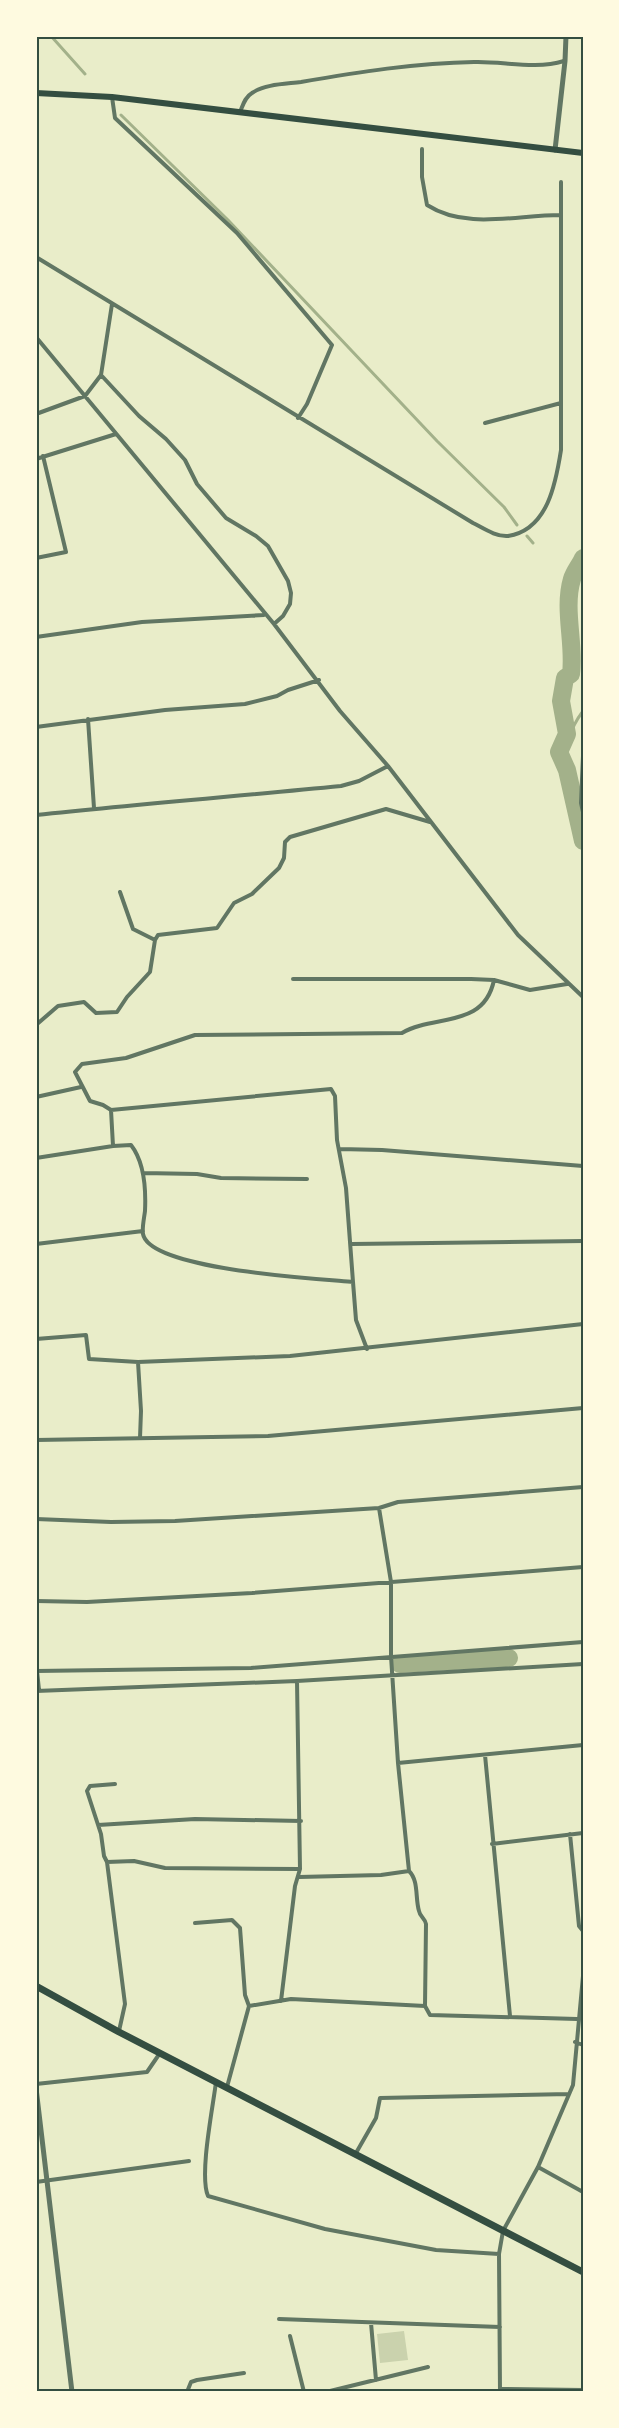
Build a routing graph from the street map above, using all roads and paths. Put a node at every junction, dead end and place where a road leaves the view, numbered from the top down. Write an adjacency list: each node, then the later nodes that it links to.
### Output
1 (566, 36): 2 (street)
2 (565, 61): 5 (street); 7 (street)
3 (36, 93): 4 (main road)
4 (112, 97): 5 (main road); 18 (street)
5 (240, 112): 7 (main road)
6 (422, 149): 10 (street)
7 (555, 150): 8 (main road)
8 (583, 153)
9 (561, 182): 10 (street)
10 (560, 215): 16 (street)
11 (36, 257): 12 (street)
12 (112, 304): 14 (street); 18 (street)
13 (36, 337): 15 (street)
14 (101, 375): 15 (street); 25 (street)
15 (85, 396): 17 (street); 20 (street)
16 (561, 402): 18 (street); 19 (street)
17 (36, 414)
18 (298, 418)
19 (485, 423)
20 (116, 434): 21 (street); 24 (street)
21 (43, 456): 22 (street); 23 (street)
22 (36, 459)
23 (36, 558)
24 (265, 615): 25 (street); 26 (street)
25 (274, 624): 27 (street)
26 (36, 637)
27 (319, 680): 28 (street); 31 (street)
28 (88, 719): 29 (street); 33 (street)
29 (36, 728)
30 (583, 756): 32 (street)
31 (388, 765): 33 (street); 36 (street)
32 (582, 803): 34 (street)
33 (94, 808): 35 (street)
34 (583, 812)
35 (36, 815)
36 (430, 822): 38 (street); 41 (street)
37 (120, 892): 38 (street)
38 (155, 940): 43 (street)
39 (293, 979): 40 (street)
40 (494, 980): 41 (street); 44 (street)
41 (568, 984): 42 (street)
42 (583, 997)
43 (36, 1025)
44 (81, 1087): 45 (street); 46 (street)
45 (36, 1097)
46 (111, 1110): 47 (street); 48 (street)
47 (113, 1146): 49 (street); 51 (street)
48 (340, 1149): 50 (street); 56 (street)
49 (36, 1158)
50 (583, 1166)
51 (143, 1173): 52 (street); 53 (street)
52 (306, 1179)
53 (143, 1232): 55 (street); 57 (street)
54 (583, 1241): 56 (street)
55 (36, 1244)
56 (352, 1244): 57 (street)
57 (353, 1282): 60 (street)
58 (583, 1324): 60 (street)
59 (36, 1339): 61 (street)
60 (368, 1349): 61 (street)
61 (138, 1362): 63 (street)
62 (583, 1408): 63 (street)
63 (140, 1438): 64 (street)
64 (36, 1440)
65 (583, 1487): 66 (street)
66 (380, 1508): 67 (street); 69 (street)
67 (36, 1519)
68 (583, 1566): 69 (street)
69 (391, 1582): 70 (street); 72 (street)
70 (36, 1601)
71 (583, 1642): 72 (street)
72 (391, 1656): 74 (street); 75 (street)
73 (583, 1664): 75 (street)
74 (36, 1671): 77 (street)
75 (393, 1674): 76 (street); 80 (street)
76 (297, 1681): 77 (street); 82 (street)
77 (38, 1691)
78 (583, 1745): 79 (street)
79 (485, 1755): 80 (street); 86 (street)
80 (398, 1763): 89 (street)
81 (115, 1784): 83 (street)
82 (301, 1821): 83 (street); 88 (street)
83 (98, 1825): 87 (street)
84 (583, 1833): 85 (street)
85 (570, 1834): 86 (street); 92 (street)
86 (492, 1844): 98 (street)
87 (107, 1862): 88 (street); 100 (street)
88 (300, 1869): 90 (street)
89 (409, 1871): 90 (street); 97 (street)
90 (299, 1877): 95 (street)
91 (195, 1923): 96 (street)
92 (583, 1931)
93 (583, 1976): 99 (street)
94 (36, 1986): 100 (main road)
95 (281, 2001): 96 (street); 97 (street)
96 (249, 2006): 106 (street)
97 (425, 2006): 98 (street)
98 (510, 2016): 99 (street)
99 (578, 2019): 101 (street)
100 (119, 2032): 103 (main road)
101 (575, 2042): 102 (street); 107 (street)
102 (583, 2045)
103 (160, 2053): 104 (main road); 105 (street)
104 (216, 2082): 106 (main road); 115 (street)
105 (36, 2086): 111 (street)
106 (226, 2087): 108 (main road)
107 (569, 2094): 108 (street); 110 (street)
108 (356, 2153): 114 (main road)
109 (189, 2160): 111 (street)
110 (538, 2167): 113 (street); 114 (street)
111 (47, 2180): 112 (street); 126 (street)
112 (36, 2182)
113 (583, 2192)
114 (503, 2231): 115 (street); 116 (main road)
115 (499, 2254): 119 (street)
116 (583, 2272)
117 (279, 2319): 118 (street)
118 (371, 2323): 119 (street); 123 (street)
119 (500, 2327): 125 (street)
120 (290, 2336): 128 (street)
121 (428, 2367): 123 (street)
122 (244, 2373): 127 (street)
123 (376, 2380): 129 (street)
124 (583, 2390): 125 (street)
125 (500, 2391)
126 (72, 2392)
127 (187, 2392)
128 (304, 2392)
129 (326, 2392)

